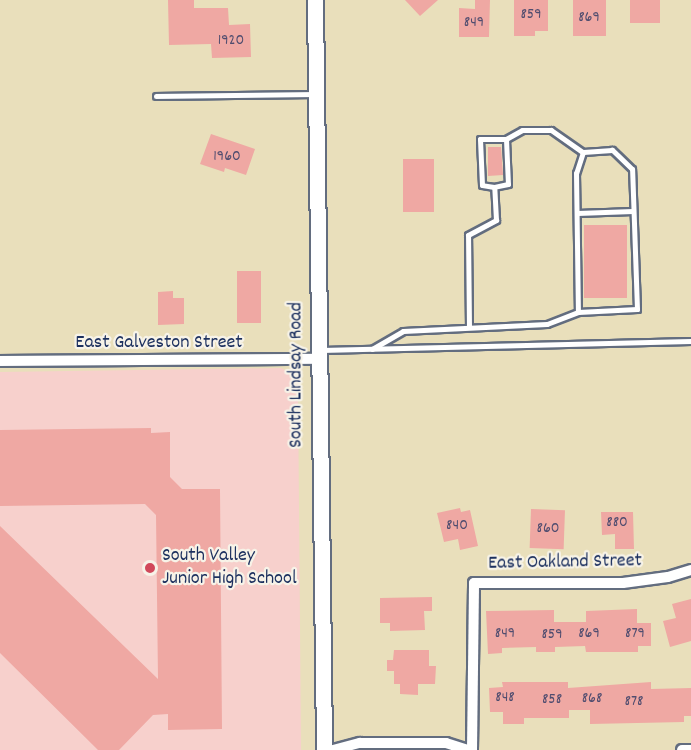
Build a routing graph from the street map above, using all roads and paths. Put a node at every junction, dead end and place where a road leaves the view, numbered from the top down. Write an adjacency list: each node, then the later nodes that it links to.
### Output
1 (315, 0): 2 (main road, South Lindsay Road)
2 (316, 94): 3 (lane); 13 (main road, South Lindsay Road)
3 (156, 96)
4 (506, 139): 5 (lane); 6 (lane); 6 (lane)
5 (582, 152): 7 (lane); 8 (lane)
6 (494, 187): 10 (lane)
7 (633, 211): 8 (lane); 9 (lane)
8 (577, 213): 9 (lane)
9 (578, 312): 10 (lane)
10 (469, 327): 12 (lane)
11 (691, 341): 12 (lane)
12 (372, 349): 13 (lane)
13 (318, 355): 14 (street, East Galveston Street); 16 (main road, South Lindsay Road)
14 (0, 361)
15 (691, 570): 18 (street, East Oakland Street)
16 (324, 750)
17 (333, 750): 18 (street)
18 (470, 750)
19 (682, 750): 20 (street)
20 (691, 750)

